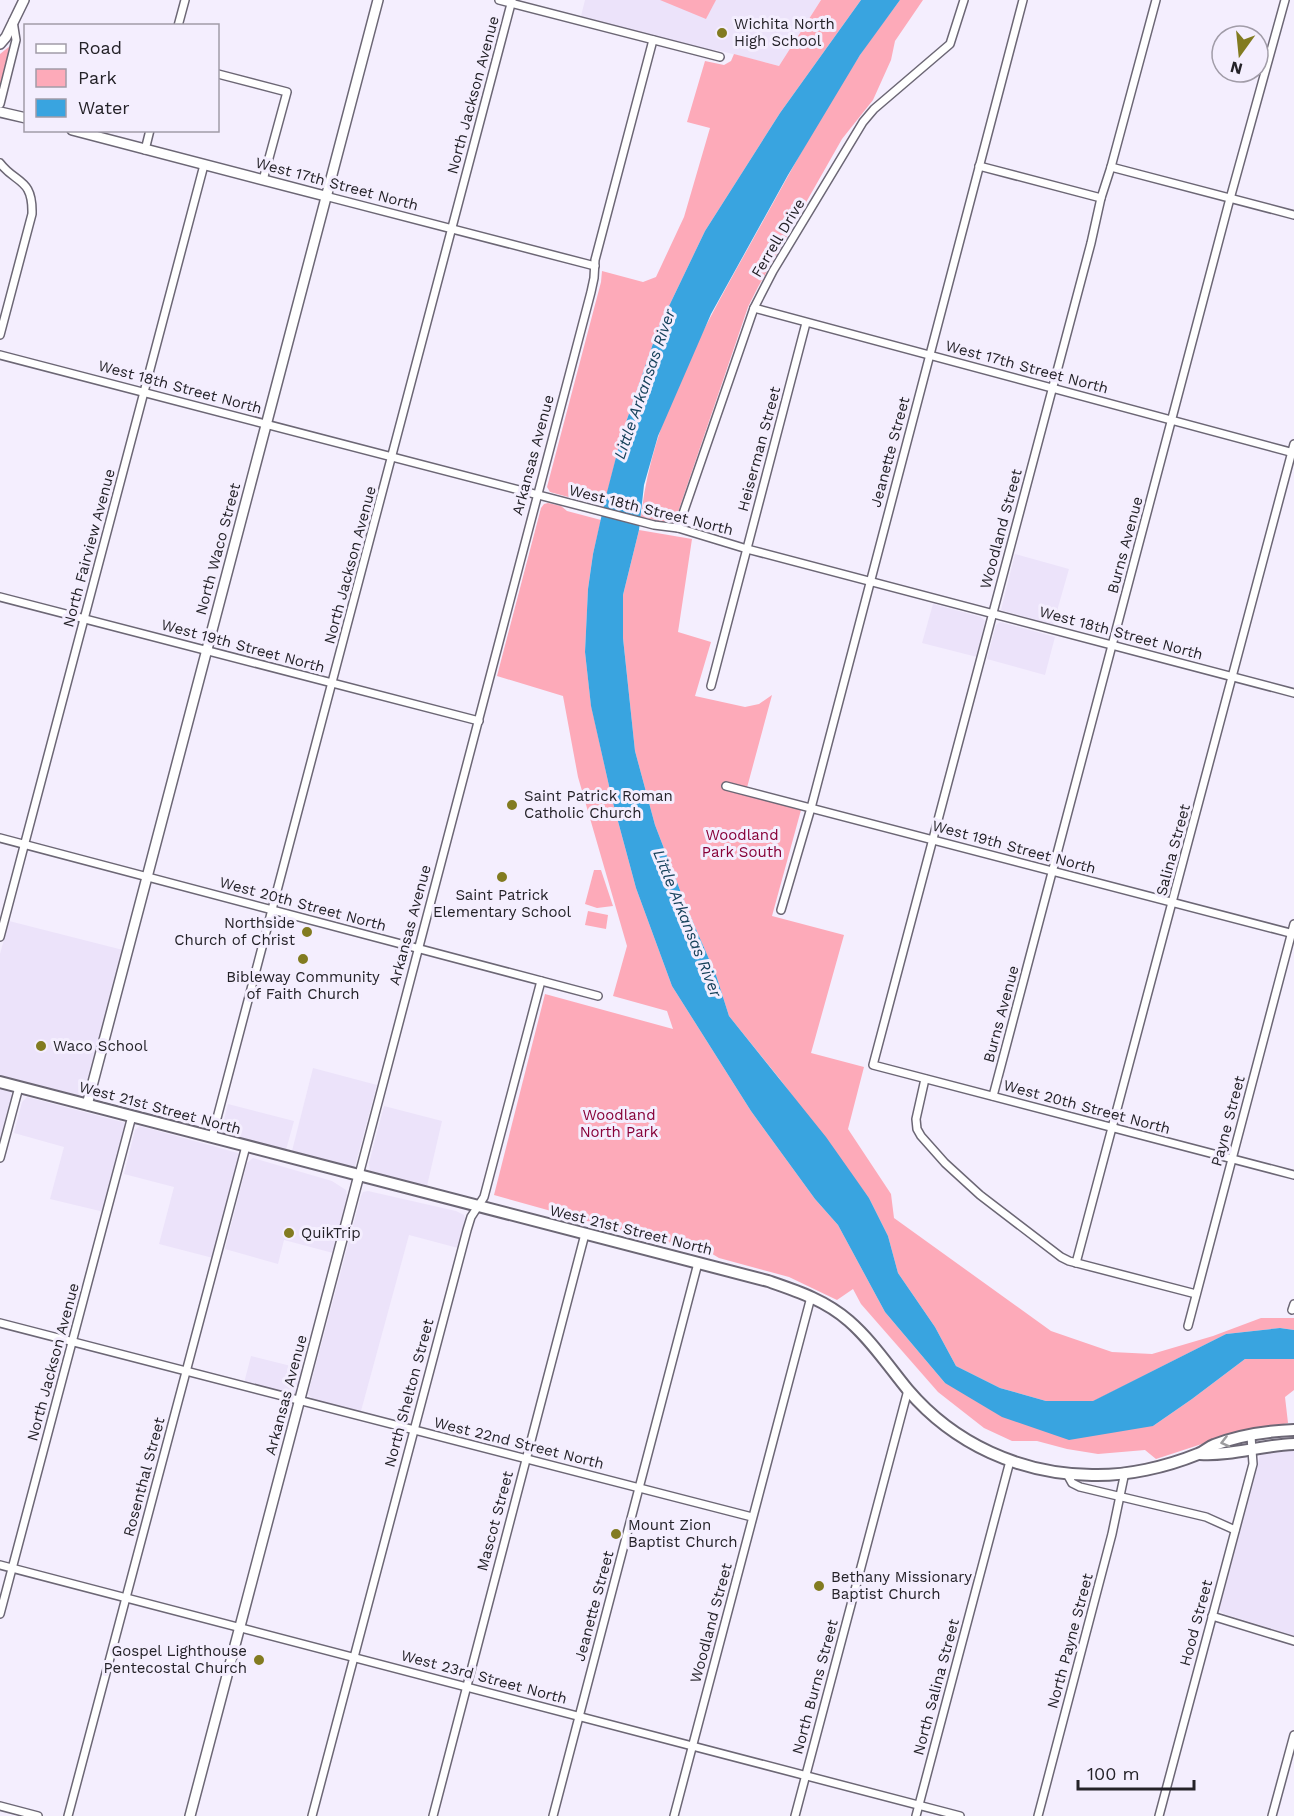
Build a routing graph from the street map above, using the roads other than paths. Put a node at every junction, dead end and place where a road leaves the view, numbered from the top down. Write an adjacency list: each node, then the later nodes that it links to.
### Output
1 (24, 0): 10 (street)
2 (185, 0): 11 (street)
3 (378, 0): 27 (street, North Waco Street)
4 (499, 0): 9 (street)
5 (964, 0): 33 (street, Ferrell Drive)
6 (1023, 0): 24 (street, Jeanette Street)
7 (1156, 0): 25 (street, Woodland Street)
8 (1285, 0): 29 (street, Burns Avenue)
9 (511, 2): 12 (street); 31 (street, North Jackson Avenue)
10 (13, 21): 13 (street); 16 (street)
11 (179, 24)
12 (653, 40): 14 (street); 32 (street, Arkansas Avenue)
13 (0, 44)
14 (720, 57)
15 (219, 74): 26 (street)
16 (0, 104)
17 (0, 112): 18 (street)
18 (24, 118)
19 (79, 132): 21 (street, West 17th Street North)
20 (150, 132): 21 (street)
21 (145, 150): 23 (street, West 17th Street North)
22 (0, 163): 35 (street)
23 (204, 165): 26 (street, West 17th Street North); 39 (street, North Fairview Avenue)
24 (979, 166): 28 (street); 37 (street, Jeanette Street)
25 (1111, 167): 28 (street, Woodland Street); 29 (street)
26 (263, 180): 27 (street, West 17th Street North)
27 (325, 196): 31 (street, West 17th Street North); 41 (street, North Waco Street)
28 (1101, 198): 38 (street, Woodland Street)
29 (1230, 199): 30 (street); 40 (street, Burns Avenue)
30 (1294, 215)
31 (452, 230): 32 (street, West 17th Street North); 44 (street, North Jackson Avenue)
32 (595, 266): 45 (street, Arkansas Avenue)
33 (754, 308): 34 (street, West 17th Street North); 46 (street, Ferrell Drive)
34 (806, 323): 37 (street, West 17th Street North); 47 (street, Heiserman Street)
35 (0, 335)
36 (0, 355): 39 (street, West 18th Street North)
37 (930, 356): 38 (street, West 17th Street North); 48 (street, Jeanette Street)
38 (1052, 388): 40 (street, West 17th Street North); 50 (street, Woodland Street)
39 (144, 392): 41 (street, West 18th Street North); 51 (street, North Fairview Avenue)
40 (1172, 421): 43 (street, West 17th Street North); 52 (street, Burns Avenue)
41 (267, 424): 44 (street, West 18th Street North); 53 (street, North Waco Street)
42 (1294, 444): 43 (street, Salina Street)
43 (1293, 453): 54 (street, Salina Street)
44 (392, 456): 45 (street, West 18th Street North); 55 (street, North Jackson Avenue)
45 (539, 495): 46 (street, West 18th Street North); 58 (street, Arkansas Avenue)
46 (678, 528): 47 (street, West 18th Street North)
47 (747, 549): 48 (street, West 18th Street North); 56 (street, Heiserman Street)
48 (870, 581): 50 (street, West 18th Street North); 60 (street, Jeanette Street)
49 (0, 597): 51 (street, West 19th Street North)
50 (992, 614): 52 (street, West 18th Street North); 62 (street, Woodland Street)
51 (84, 619): 53 (street, West 19th Street North); 63 (street, North Fairview Avenue)
52 (1113, 645): 54 (street, West 18th Street North); 64 (street, Burns Avenue)
53 (207, 651): 55 (street, West 19th Street North); 65 (street, North Waco Street)
54 (1233, 677): 57 (street, West 18th Street North); 66 (street, Salina Street)
55 (332, 684): 58 (street, West 19th Street North); 67 (street, North Jackson Avenue)
56 (711, 686)
57 (1294, 693)
58 (479, 722): 72 (street, Arkansas Avenue)
59 (726, 786): 60 (street, West 19th Street North)
60 (810, 808): 62 (street, West 19th Street North); 68 (street, Jeanette Street)
61 (0, 838): 63 (street, West 20th Street North)
62 (933, 840): 64 (street, West 19th Street North); 75 (street, Woodland Street)
63 (25, 845): 65 (street, West 20th Street North); 71 (street, North Fairview Avenue)
64 (1053, 871): 66 (street, West 19th Street North); 79 (street, Burns Avenue)
65 (146, 877): 67 (street, West 20th Street North); 80 (street, North Waco Street)
66 (1173, 902): 70 (street, West 19th Street North); 82 (street, Salina Street)
67 (272, 910): 72 (street, West 20th Street North); 83 (street, North Jackson Avenue)
68 (781, 910)
69 (1294, 924): 70 (street, Payne Street)
70 (1293, 933): 86 (street, Payne Street)
71 (0, 937)
72 (419, 949): 73 (street, West 20th Street North); 87 (street, Arkansas Avenue)
73 (541, 981): 74 (street, West 20th Street North); 89 (street, North Shelton Street)
74 (598, 996)
75 (873, 1065): 76 (street, West 20th Street North)
76 (925, 1079): 79 (street, West 20th Street North); 92 (street)
77 (0, 1082): 78 (main road, West 21st Street North)
78 (19, 1087): 80 (main road, West 21st Street North); 85 (street)
79 (993, 1096): 82 (street, West 20th Street North)
80 (87, 1105): 81 (main road, West 21st Street North)
81 (132, 1116): 83 (main road, West 21st Street North); 97 (street, North Jackson Avenue)
82 (1112, 1127): 86 (street, West 20th Street North); 92 (street, Salina Street)
83 (212, 1137): 84 (main road, West 21st Street North)
84 (246, 1146): 87 (main road, West 21st Street North); 98 (street, Rosenthal Street)
85 (0, 1158)
86 (1232, 1159): 88 (street, West 20th Street North); 93 (street, Payne Street)
87 (359, 1175): 89 (main road, West 21st Street North); 100 (street, Arkansas Avenue)
88 (1294, 1175)
89 (478, 1206): 90 (main road, West 21st Street North); 101 (street, North Shelton Street)
90 (585, 1234): 91 (main road, West 21st Street North); 107 (street, Mascot Street)
91 (698, 1263): 94 (main road, West 21st Street North); 111 (street, Jeanette Street)
92 (1076, 1263): 93 (street)
93 (1196, 1294): 96 (street, Payne Street)
94 (811, 1297): 99 (main road, West 21st Street North); 113 (street, Woodland Street)
95 (0, 1323): 97 (street, West 22nd Street North)
96 (1188, 1326)
97 (72, 1342): 98 (street, West 22nd Street North); 116 (street, North Jackson Avenue)
98 (186, 1371): 100 (street, West 22nd Street North); 117 (street, Rosenthal Street)
99 (908, 1390): 108 (main road, West 21st Street North); 127 (street, North Burns Street)
100 (299, 1401): 101 (street, West 22nd Street North); 120 (street, Arkansas Avenue)
101 (414, 1430): 107 (street, West 22nd Street North); 122 (street, North Shelton Street)
102 (1294, 1430): 103 (main road, West 21st Street North)
103 (1251, 1436): 105 (street, Hood Street); 106 (main road, West 21st Street North, one-way to 106)
104 (1294, 1444): 105 (main road, West 21st Street North)
105 (1253, 1449): 106 (main road, West 21st Street North); 114 (street, Hood Street)
106 (1200, 1454): 109 (main road, West 21st Street North)
107 (526, 1458): 111 (street, West 22nd Street North); 123 (street, Mascot Street)
108 (1010, 1461): 110 (main road, West 21st Street North); 128 (street, North Salina Street)
109 (1125, 1472): 110 (main road, West 21st Street North); 112 (street, North Payne Street)
110 (1067, 1474): 112 (street)
111 (639, 1487): 113 (street, West 22nd Street North); 124 (street, Jeanette Street)
112 (1121, 1497): 114 (street); 140 (street, North Payne Street)
113 (752, 1517): 126 (street, Woodland Street)
114 (1236, 1530): 119 (street, Hood Street)
115 (0, 1565): 116 (street, West 23rd Street North)
116 (12, 1568): 117 (street, West 23rd Street North); 118 (street, North Jackson Avenue)
117 (126, 1598): 120 (street, West 23rd Street North); 131 (street, Rosenthal Street)
118 (0, 1614)
119 (1212, 1616): 121 (street); 141 (street, Hood Street)
120 (240, 1627): 122 (street, West 23rd Street North); 132 (street, Arkansas Avenue)
121 (1294, 1641)
122 (354, 1657): 123 (street, West 23rd Street North); 133 (street, North Shelton Street)
123 (466, 1686): 124 (street, West 23rd Street North); 134 (street, Mascot Street)
124 (579, 1716): 126 (street, West 23rd Street North); 135 (street, Jeanette Street)
125 (1294, 1735): 142 (street)
126 (692, 1746): 127 (street, West 23rd Street North); 136 (street, Woodland Street)
127 (806, 1776): 128 (street, West 23rd Street North); 137 (street, North Burns Street)
128 (919, 1805): 138 (street, North Salina Street); 139 (street, West 23rd Street North)
129 (0, 1806): 130 (street)
130 (38, 1816)
131 (68, 1816)
132 (190, 1816)
133 (312, 1816)
134 (433, 1816)
135 (553, 1816)
136 (674, 1816)
137 (795, 1816)
138 (916, 1816)
139 (960, 1816)
140 (1038, 1816)
141 (1159, 1816)
142 (1272, 1816)

